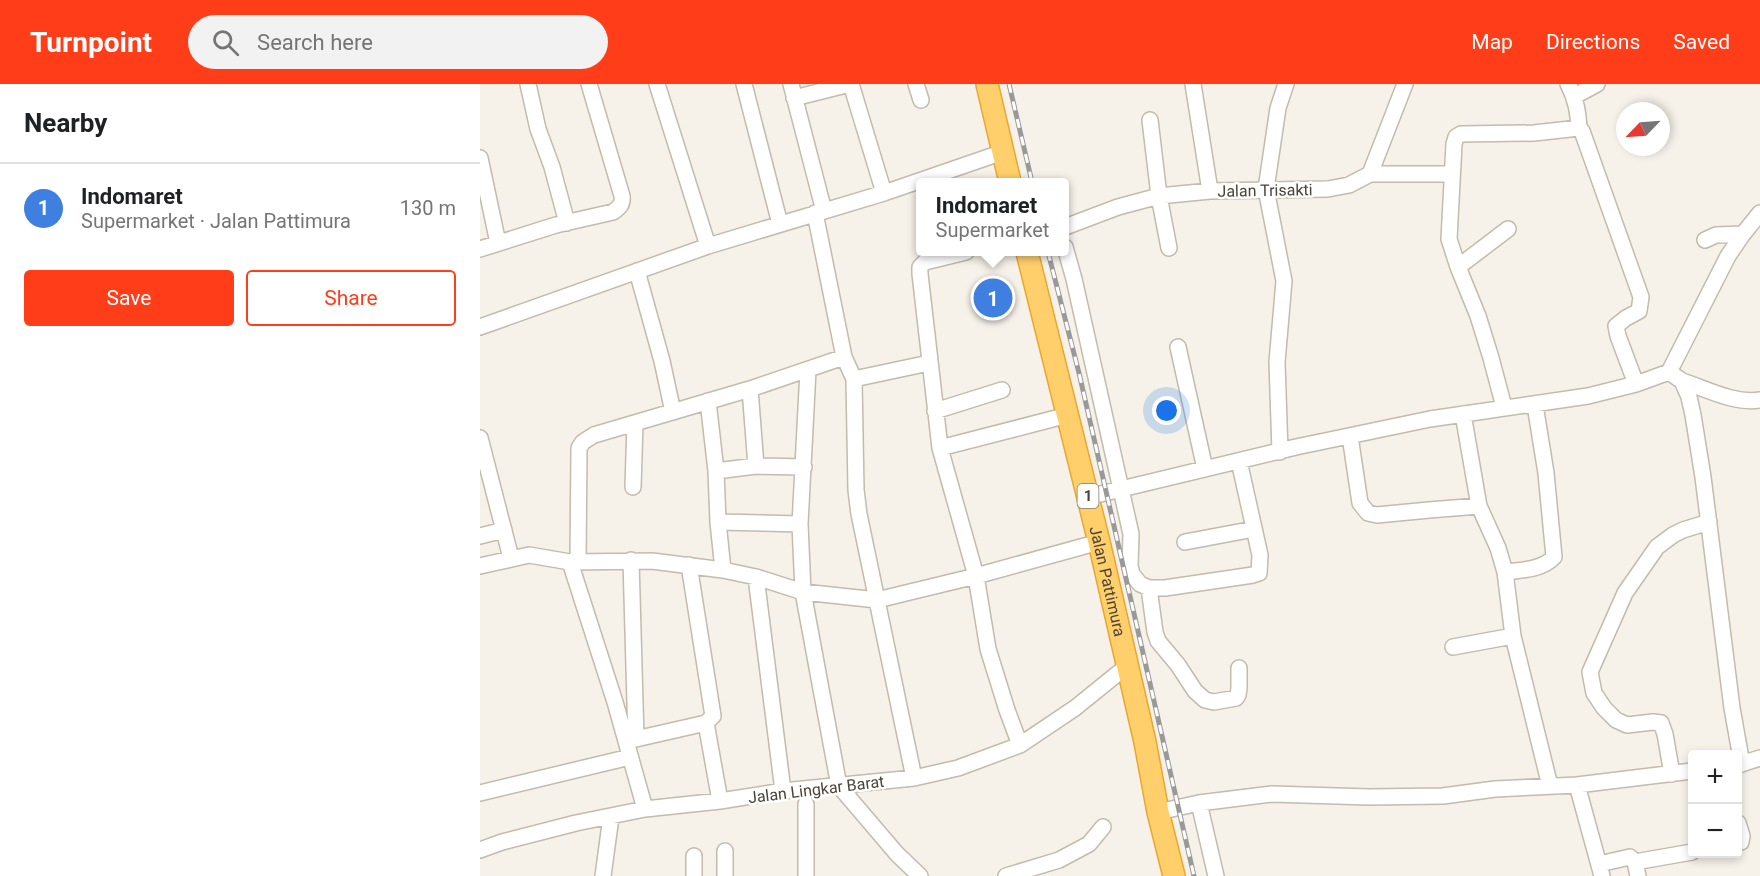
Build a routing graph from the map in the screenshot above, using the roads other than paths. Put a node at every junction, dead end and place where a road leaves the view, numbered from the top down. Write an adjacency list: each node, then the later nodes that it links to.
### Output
1 (528, 84): 30 (street)
2 (589, 84): 30 (street)
3 (657, 84): 37 (street)
4 (744, 84): 31 (street)
5 (850, 84): 13 (street); 26 (street)
6 (916, 84): 14 (street)
7 (987, 84): 17 (highway)
8 (1193, 84): 25 (street)
9 (1286, 84): 24 (street)
10 (1405, 84): 19 (street)
11 (1596, 84): 12 (street)
12 (1571, 90): 16 (street)
13 (792, 91): 28 (street)
14 (921, 100)
15 (1150, 120): 27 (street)
16 (1582, 131): 20 (street); 53 (street)
17 (1003, 152): 21 (street); 22 (highway)
18 (480, 158): 36 (street)
19 (1377, 174): 20 (street); 24 (street, Jalan Trisakti)
20 (1452, 174): 43 (street)
21 (928, 178)
22 (1009, 178)
23 (916, 182): 26 (street)
24 (1266, 189): 25 (street, Jalan Trisakti); 68 (street)
25 (1210, 191): 27 (street, Jalan Trisakti)
26 (884, 193): 28 (street)
27 (1159, 196): 32 (street, Jalan Trisakti); 38 (street)
28 (819, 212): 31 (street); 47 (street)
29 (1760, 213): 34 (street)
30 (561, 224): 36 (street)
31 (780, 224): 37 (street)
32 (1069, 225)
33 (1508, 229): 43 (street)
34 (1743, 234): 35 (street); 50 (street)
35 (1705, 240)
36 (498, 243): 39 (street)
37 (708, 246): 44 (street)
38 (1169, 248)
39 (480, 249)
40 (950, 256): 48 (street)
41 (1028, 256): 63 (highway, Jalan Pattimura / 1)
42 (1068, 256): 75 (street)
43 (1456, 261): 59 (street)
44 (637, 271): 45 (street); 61 (street)
45 (480, 327)
46 (1178, 347): 72 (street)
47 (844, 357): 49 (street); 51 (street)
48 (929, 363): 51 (street); 60 (street)
49 (808, 370): 54 (street); 71 (street)
50 (1669, 372): 52 (street); 53 (street)
51 (854, 379): 97 (street)
52 (1682, 381): 56 (street); 79 (street)
53 (1636, 384): 58 (street)
54 (750, 389): 57 (street); 70 (street)
55 (1002, 390): 60 (street)
56 (1760, 400)
57 (708, 401): 61 (street); 73 (street)
58 (1535, 405): 59 (street); 92 (street)
59 (1504, 407): 62 (street)
60 (935, 411): 67 (street)
61 (673, 412): 64 (street)
62 (1463, 414): 65 (street); 77 (street)
63 (1068, 416): 67 (street); 76 (highway, Jalan Pattimura / 1)
64 (635, 423): 74 (street); 88 (street)
65 (1350, 436): 68 (street); 77 (street)
66 (480, 438): 82 (street)
67 (940, 448): 93 (street)
68 (1280, 452): 69 (street)
69 (1239, 461): 72 (street); 81 (street)
70 (756, 466): 71 (street); 73 (street)
71 (804, 467): 80 (street)
72 (1204, 469): 75 (street)
73 (716, 471): 78 (street)
74 (633, 488)
75 (1121, 489): 76 (street); 95 (street)
76 (1088, 496): 84 (highway, Jalan Pattimura / 1)
77 (1479, 506): 92 (street)
78 (718, 522): 80 (street); 91 (street)
79 (1709, 522): 105 (street); 110 (street)
80 (800, 524): 96 (street)
81 (1254, 529): 85 (street); 95 (street)
82 (504, 530): 83 (street); 86 (street)
83 (480, 536)
84 (1099, 542): 93 (street); 100 (highway, Jalan Pattimura / 1)
85 (1185, 542)
86 (511, 558): 88 (street); 90 (street)
87 (631, 560): 88 (street); 89 (street); 103 (street)
88 (574, 562): 103 (street)
89 (689, 565): 91 (street); 102 (street)
90 (480, 566)
91 (723, 570): 94 (street)
92 (1505, 573): 98 (street)
93 (976, 576): 97 (street); 104 (street)
94 (756, 577): 96 (street); 115 (street)
95 (1149, 588): 101 (street)
96 (803, 592): 97 (street); 113 (street)
97 (877, 600): 111 (street)
98 (1513, 636): 99 (street); 114 (street)
99 (1453, 647)
100 (1127, 666): 104 (street, Jalan Lingkar Barat); 121 (highway, Jalan Pattimura / 1)
101 (1239, 668)
102 (706, 723): 103 (street); 117 (street)
103 (631, 740): 106 (street)
104 (1020, 745): 111 (street, Jalan Lingkar Barat)
105 (1738, 750)
106 (630, 757): 116 (street); 120 (street)
107 (1760, 758): 108 (street)
108 (1742, 763)
109 (1688, 772): 110 (street)
110 (1672, 774): 112 (street)
111 (914, 778): 113 (street, Jalan Lingkar Barat)
112 (1577, 785): 114 (street); 129 (street)
113 (839, 786): 115 (street, Jalan Lingkar Barat); 134 (street)
114 (1550, 786): 118 (street)
115 (783, 791): 117 (street, Jalan Lingkar Barat)
116 (480, 793)
117 (720, 801): 120 (street, Jalan Lingkar Barat)
118 (1199, 803): 121 (street); 137 (street)
119 (806, 804): 133 (street)
120 (645, 809): 122 (street, Jalan Lingkar Barat)
121 (1158, 812): 136 (highway, Jalan Pattimura / 1)
122 (610, 827): 124 (street, Jalan Lingkar Barat); 130 (street)
123 (1103, 827): 135 (street)
124 (480, 850)
125 (725, 851): 132 (street)
126 (1688, 853): 128 (street)
127 (694, 856): 131 (street)
128 (1637, 869): 129 (street)
129 (1600, 870)
130 (603, 876)
131 (694, 876)
132 (725, 876)
133 (806, 876)
134 (920, 876)
135 (1006, 876)
136 (1173, 876)
137 (1216, 876)

